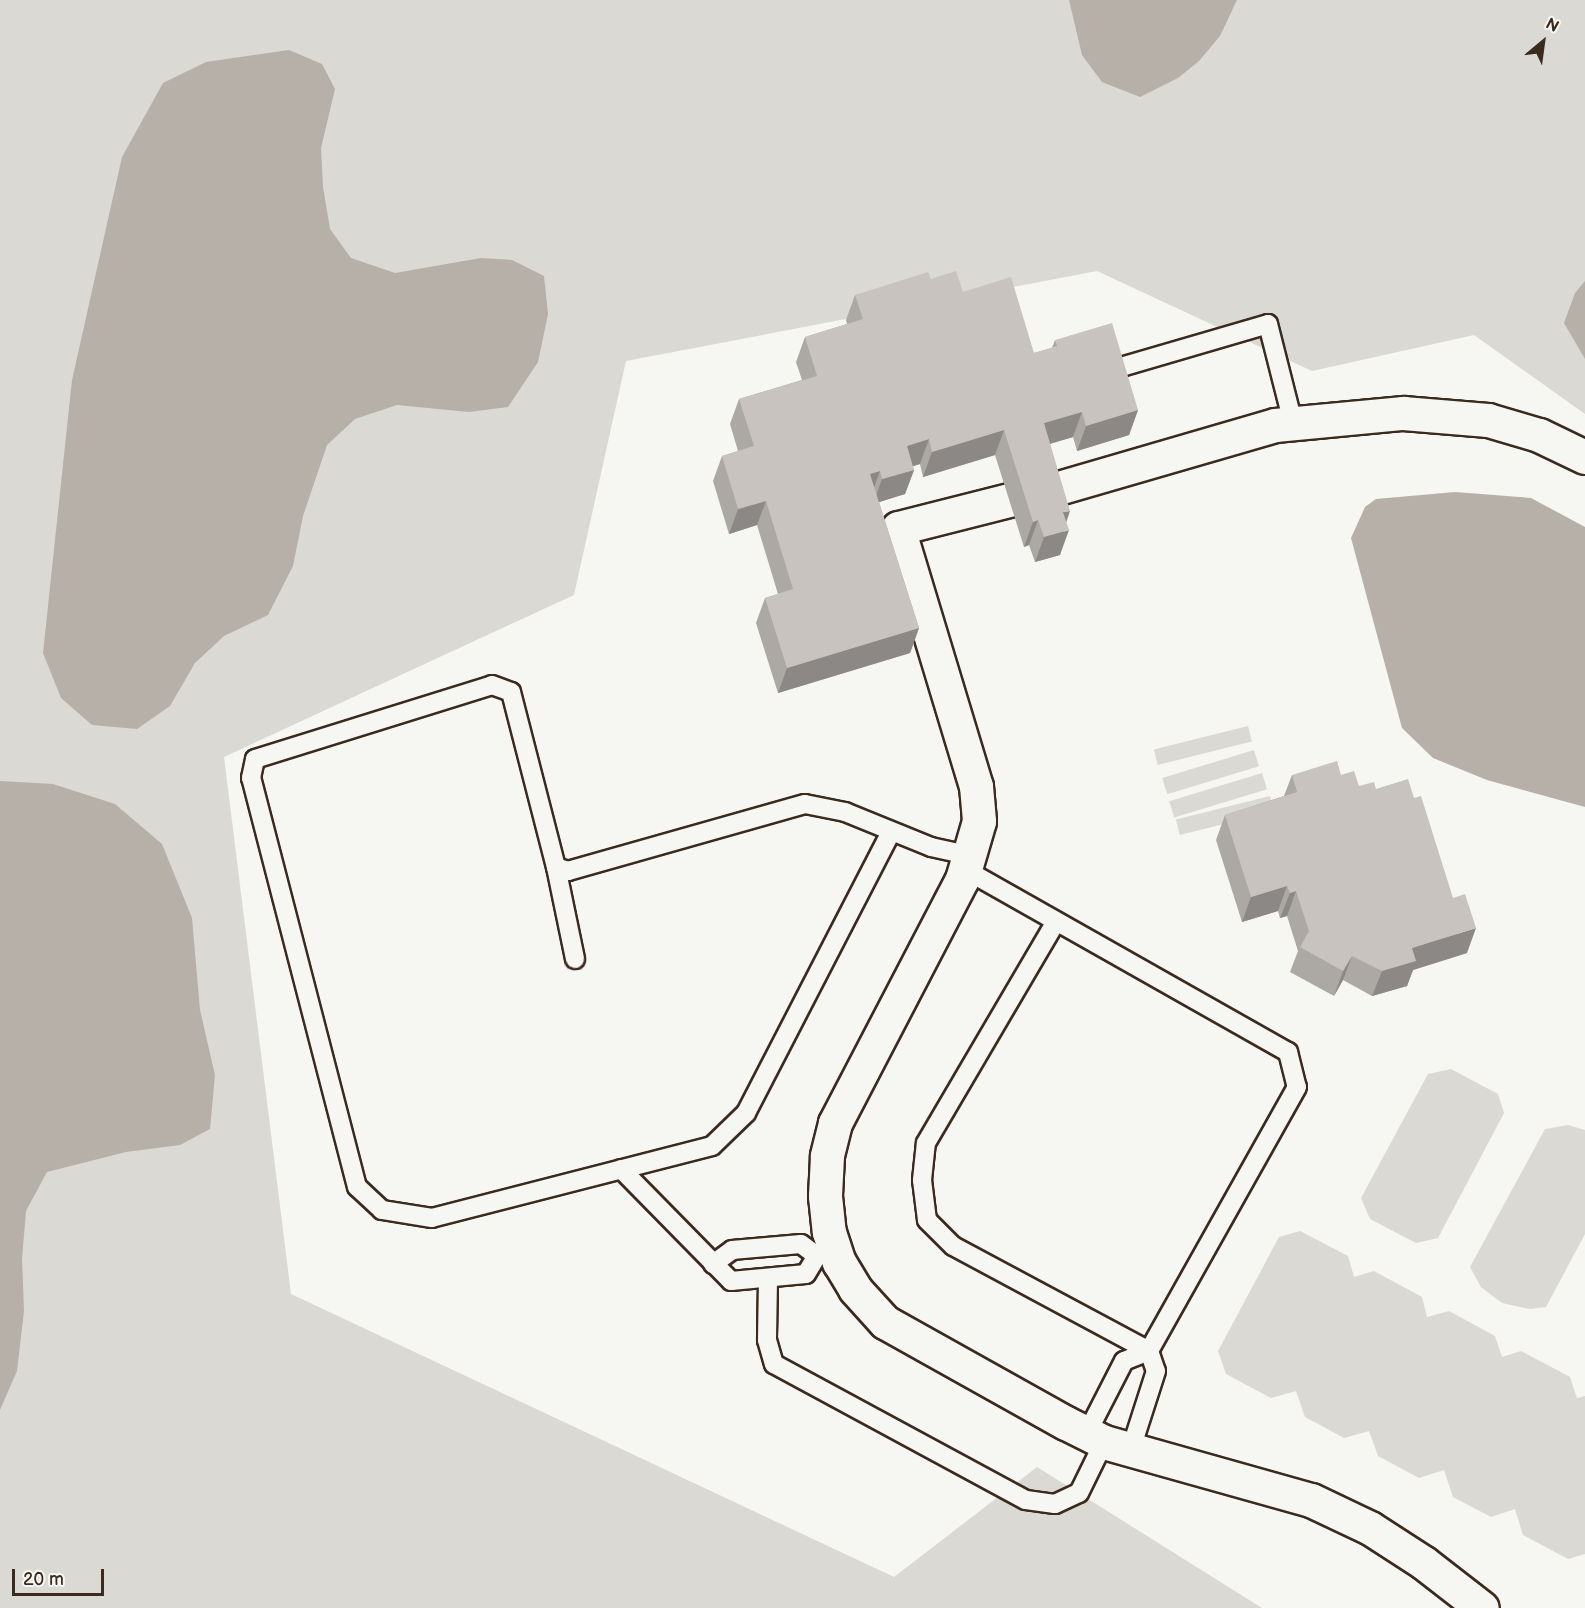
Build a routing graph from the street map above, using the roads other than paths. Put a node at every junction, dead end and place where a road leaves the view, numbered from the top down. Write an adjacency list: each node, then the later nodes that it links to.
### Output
1 (1121, 367): 2 (lane)
2 (1293, 423): 3 (street); 4 (street)
3 (1585, 457)
4 (1048, 491)
5 (1009, 500): 7 (street)
6 (891, 832): 7 (lane); 8 (lane); 11 (lane)
7 (969, 863): 9 (lane); 12 (street)
8 (556, 867): 10 (lane); 11 (lane)
9 (1056, 921): 15 (lane); 15 (lane)
10 (575, 959)
11 (621, 1169): 13 (lane)
12 (827, 1254): 13 (lane); 14 (lane); 16 (street)
13 (712, 1264): 14 (lane)
14 (768, 1280): 16 (lane)
15 (1149, 1351): 16 (lane); 16 (lane)
16 (1107, 1441): 17 (street)
17 (1482, 1608)

